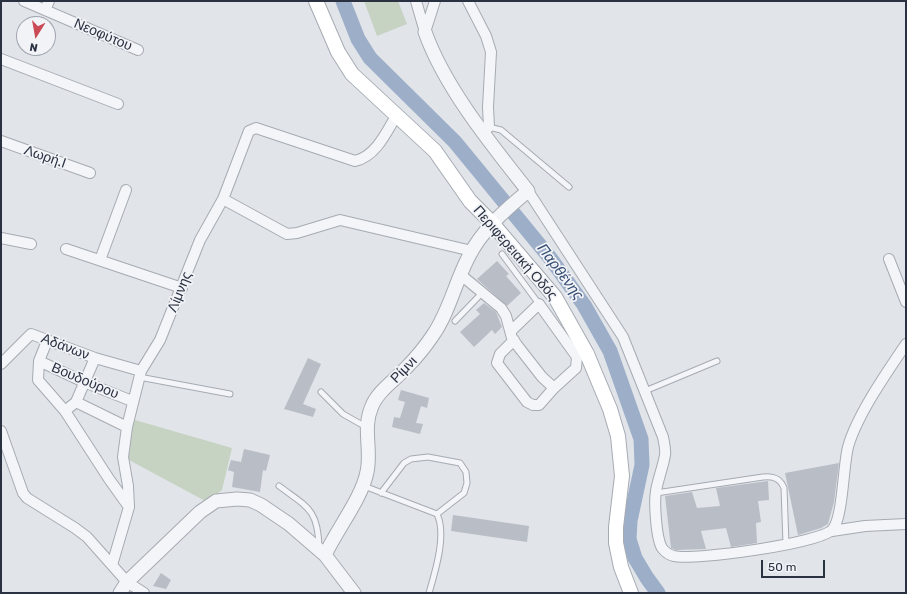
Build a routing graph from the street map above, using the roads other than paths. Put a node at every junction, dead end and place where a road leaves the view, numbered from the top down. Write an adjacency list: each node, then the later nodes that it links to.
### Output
1 (24, 1): 6 (street, Νεοφύτου)
2 (316, 1): 11 (main road, Περιφερειακή Οδός)
3 (416, 1): 7 (street)
4 (435, 1): 7 (street)
5 (468, 1): 12 (street)
6 (47, 6): 8 (street, Νεοφύτου)
7 (424, 32): 12 (street)
8 (138, 50)
9 (1, 59): 10 (street)
10 (118, 104)
11 (396, 116): 18 (street, Λίμνης); 19 (main road, Περιφερειακή Οδός)
12 (486, 130): 15 (lane); 17 (street)
13 (1, 142): 14 (street, Λωρή.Ι)
14 (90, 173)
15 (569, 187)
16 (126, 190): 25 (street)
17 (524, 195): 19 (street, Ρίμνι); 43 (street)
18 (223, 199): 23 (street); 28 (street, Λίμνης)
19 (497, 219): 23 (street, Ρίμνι); 67 (main road, Περιφερειακή Οδός)
20 (1, 238): 21 (street)
21 (31, 244)
22 (66, 249): 25 (street)
23 (472, 251): 27 (street, Ρίμνι)
24 (502, 254): 31 (lane)
25 (100, 260): 28 (street)
26 (889, 260): 30 (street)
27 (461, 275): 29 (street); 49 (street, Ρίμνι)
28 (182, 288): 40 (street, Λίμνης)
29 (482, 293): 32 (lane); 33 (street)
30 (906, 302)
31 (539, 304): 33 (street); 42 (street)
32 (455, 321)
33 (512, 336): 42 (street); 42 (street)
34 (47, 341): 36 (street, Αδάνων); 37 (street); 39 (street, Αδάνων)
35 (906, 344): 59 (street)
36 (95, 358): 40 (street, Αδάνων); 41 (street)
37 (38, 361): 41 (street, Βουδούρου); 48 (street)
38 (717, 361): 43 (lane)
39 (1, 364)
40 (140, 374): 45 (lane); 46 (street, Λίμνης)
41 (84, 382): 46 (street, Βουδούρου); 47 (street)
42 (554, 388)
43 (645, 391): 55 (street)
44 (321, 392): 49 (lane)
45 (230, 394)
46 (132, 400): 50 (street, Λίμνης)
47 (76, 402): 48 (street); 50 (street)
48 (65, 411): 56 (street)
49 (366, 427): 53 (street, Ρίμνι)
50 (127, 428): 56 (street, Λίμνης)
51 (2, 435): 62 (street)
52 (279, 486): 61 (lane)
53 (363, 486): 54 (lane); 61 (street, Ρίμνι)
54 (381, 493): 57 (lane); 57 (lane)
55 (656, 493): 60 (street); 60 (lane)
56 (129, 507): 62 (street, Λίμνης)
57 (437, 514): 66 (lane)
58 (906, 524): 59 (street)
59 (832, 531): 60 (street)
60 (786, 544)
61 (322, 552): 63 (street); 65 (street)
62 (112, 565): 63 (street)
63 (124, 587): 64 (street)
64 (144, 593)
65 (354, 593)
66 (429, 593)
67 (631, 593)

